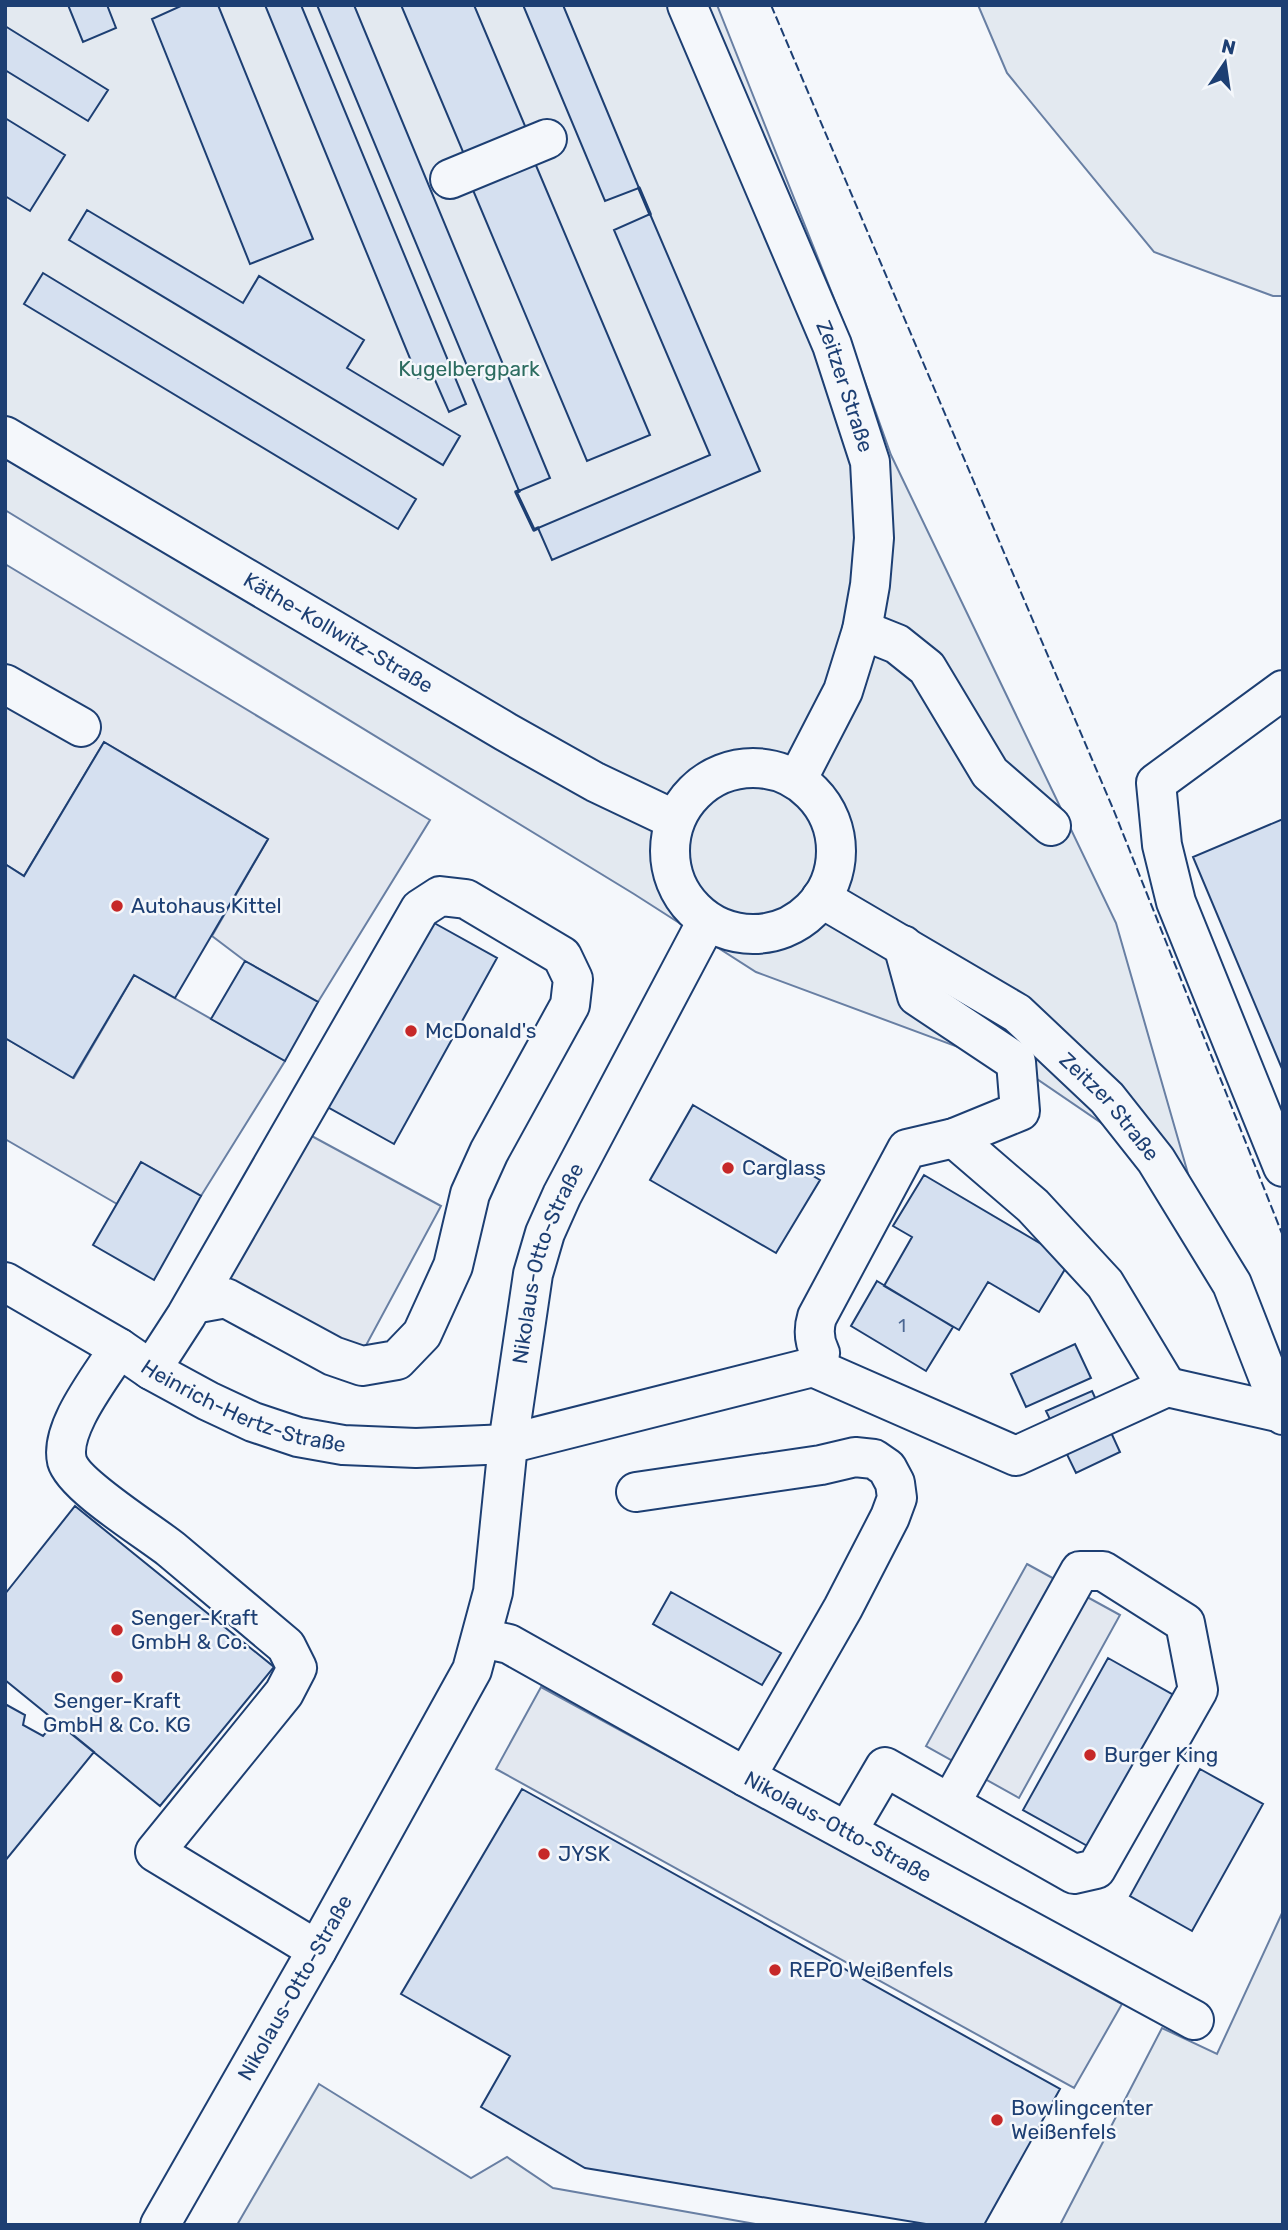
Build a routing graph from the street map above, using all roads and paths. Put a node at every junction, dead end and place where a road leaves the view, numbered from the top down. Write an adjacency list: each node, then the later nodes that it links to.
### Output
1 (687, 5): 5 (street, Zeitzer Straße)
2 (547, 139): 3 (street)
3 (450, 179)
4 (5, 436): 10 (street, Käthe-Kollwitz-Straße)
5 (862, 630): 9 (street, Zeitzer Straße); 11 (street)
6 (5, 684): 8 (street)
7 (1283, 690): 16 (street)
8 (81, 727)
9 (797, 780): 10 (street); 12 (street)
10 (675, 820): 13 (street)
11 (1051, 826)
12 (821, 898): 13 (street); 14 (street, Zeitzer Straße)
13 (707, 920): 24 (street, Nikolaus-Otto-Straße)
14 (903, 945): 15 (street); 23 (street, Zeitzer Straße)
15 (954, 1138): 20 (street); 22 (street)
16 (1283, 1167)
17 (5, 1282): 19 (street, Heinrich-Hertz-Straße)
18 (193, 1304): 18 (street); 21 (street)
19 (119, 1348): 21 (street, Heinrich-Hertz-Straße); 30 (street)
20 (813, 1367): 22 (street); 24 (street, Heinrich-Hertz-Straße)
21 (151, 1370): 24 (street, Heinrich-Hertz-Straße)
22 (1167, 1387): 23 (street)
23 (1282, 1414)
24 (508, 1444): 26 (street, Nikolaus-Otto-Straße)
25 (636, 1492): 27 (street)
26 (482, 1638): 27 (street, Nikolaus-Otto-Straße); 30 (street, Nikolaus-Otto-Straße)
27 (746, 1777): 29 (street, Nikolaus-Otto-Straße)
28 (950, 1804): 28 (street); 29 (street)
29 (848, 1830): 31 (street, Nikolaus-Otto-Straße)
30 (317, 1950): 32 (street, Nikolaus-Otto-Straße)
31 (1194, 2020)
32 (160, 2225)

